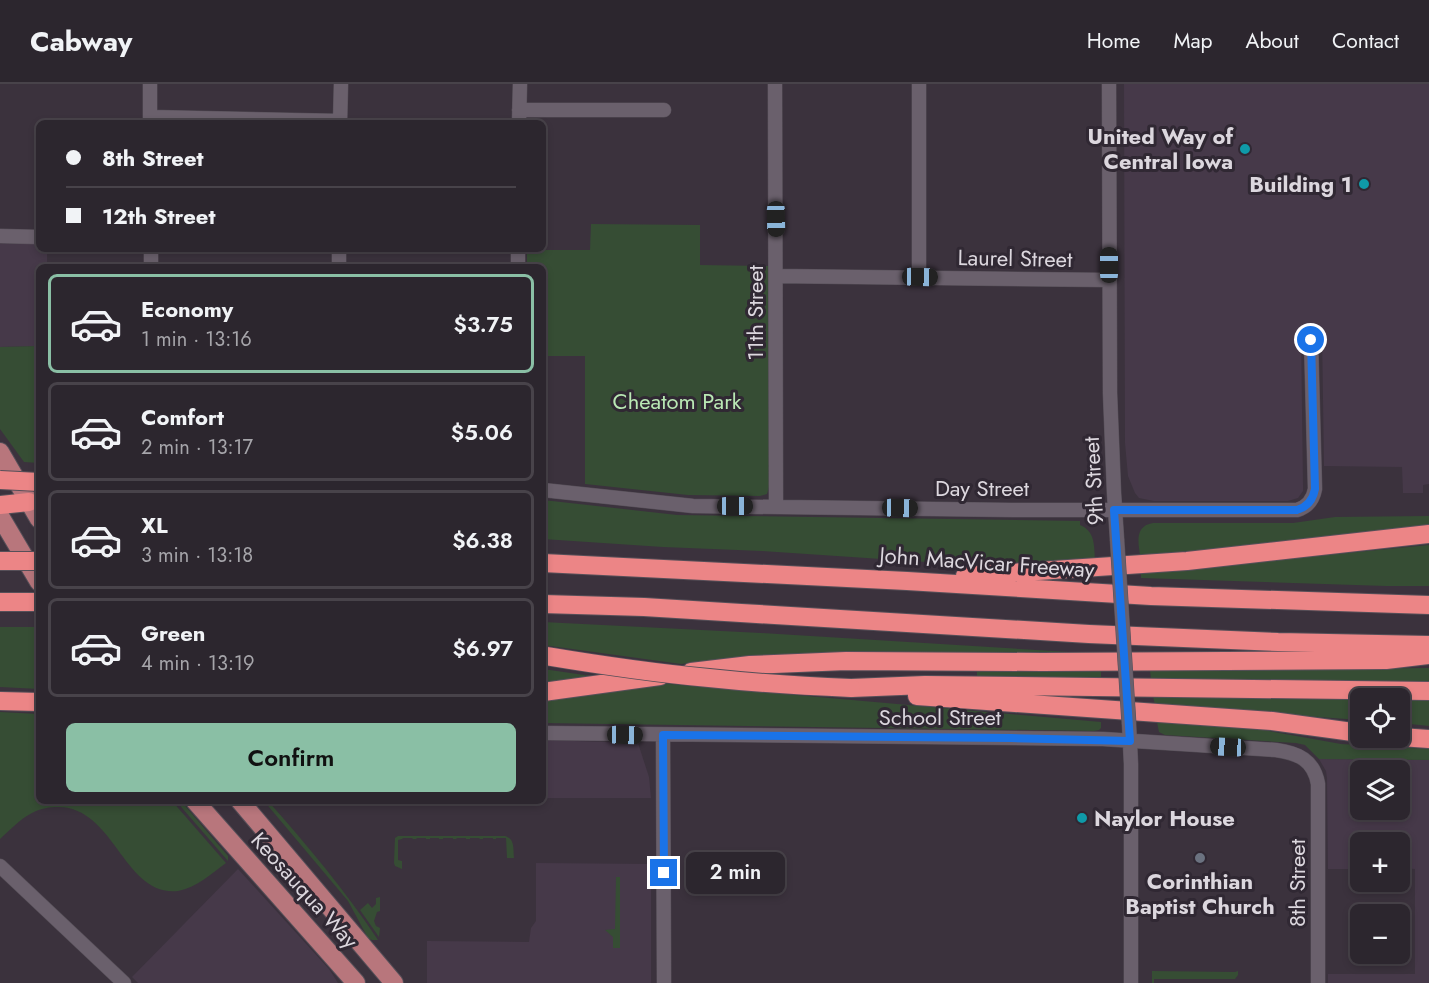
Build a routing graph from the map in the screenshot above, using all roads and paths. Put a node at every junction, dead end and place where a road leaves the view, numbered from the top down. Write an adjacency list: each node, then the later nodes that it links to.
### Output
1 (150, 84): 9 (street)
2 (341, 84): 10 (street)
3 (520, 84): 8 (street)
4 (775, 84): 13 (street, 11th Street)
5 (919, 84): 14 (street)
6 (1109, 84): 15 (street, 9th Street)
7 (664, 110): 8 (street)
8 (519, 116)
9 (150, 120)
10 (340, 120)
11 (0, 236): 12 (street)
12 (36, 237)
13 (776, 276): 14 (street, Laurel Street); 23 (street, 11th Street)
14 (920, 277): 15 (street, Laurel Street)
15 (1109, 280): 24 (street, 9th Street)
16 (1311, 340): 24 (street, Day Street)
17 (0, 452): 21 (main road)
18 (0, 480): 19 (highway, bridge)
19 (36, 482)
20 (546, 490): 23 (street, Day Street)
21 (29, 502): 22 (highway); 25 (main road)
22 (0, 505)
23 (776, 506): 24 (street, Day Street)
24 (1114, 510): 50 (street, 9th Street, bridge)
25 (36, 514)
26 (0, 516): 31 (main road)
27 (1429, 534): 32 (highway)
28 (0, 561): 29 (highway, bridge)
29 (36, 561)
30 (546, 563): 32 (highway, John MacVicar Freeway)
31 (36, 577)
32 (907, 581): 35 (highway, John MacVicar Freeway)
33 (0, 602): 34 (highway)
34 (36, 602)
35 (1429, 603)
36 (546, 604): 37 (highway)
37 (1429, 645)
38 (1429, 655): 42 (highway)
39 (546, 656): 40 (highway, bridge)
40 (853, 688): 41 (highway); 45 (highway)
41 (1429, 691)
42 (546, 692)
43 (0, 701): 44 (highway)
44 (36, 702)
45 (1350, 732)
46 (546, 733): 47 (street, School Street)
47 (663, 735): 50 (street, School Street); 58 (street)
48 (1410, 737): 49 (highway)
49 (1429, 739)
50 (1130, 741): 51 (street, School Street); 59 (street, 9th Street)
51 (1318, 784): 60 (street, 8th Street)
52 (198, 804): 56 (main road, Keosauqua Way)
53 (243, 804): 57 (main road, Keosauqua Way)
54 (0, 866): 55 (street)
55 (124, 983)
56 (356, 983)
57 (394, 983)
58 (664, 983)
59 (1131, 983)
60 (1318, 983)

